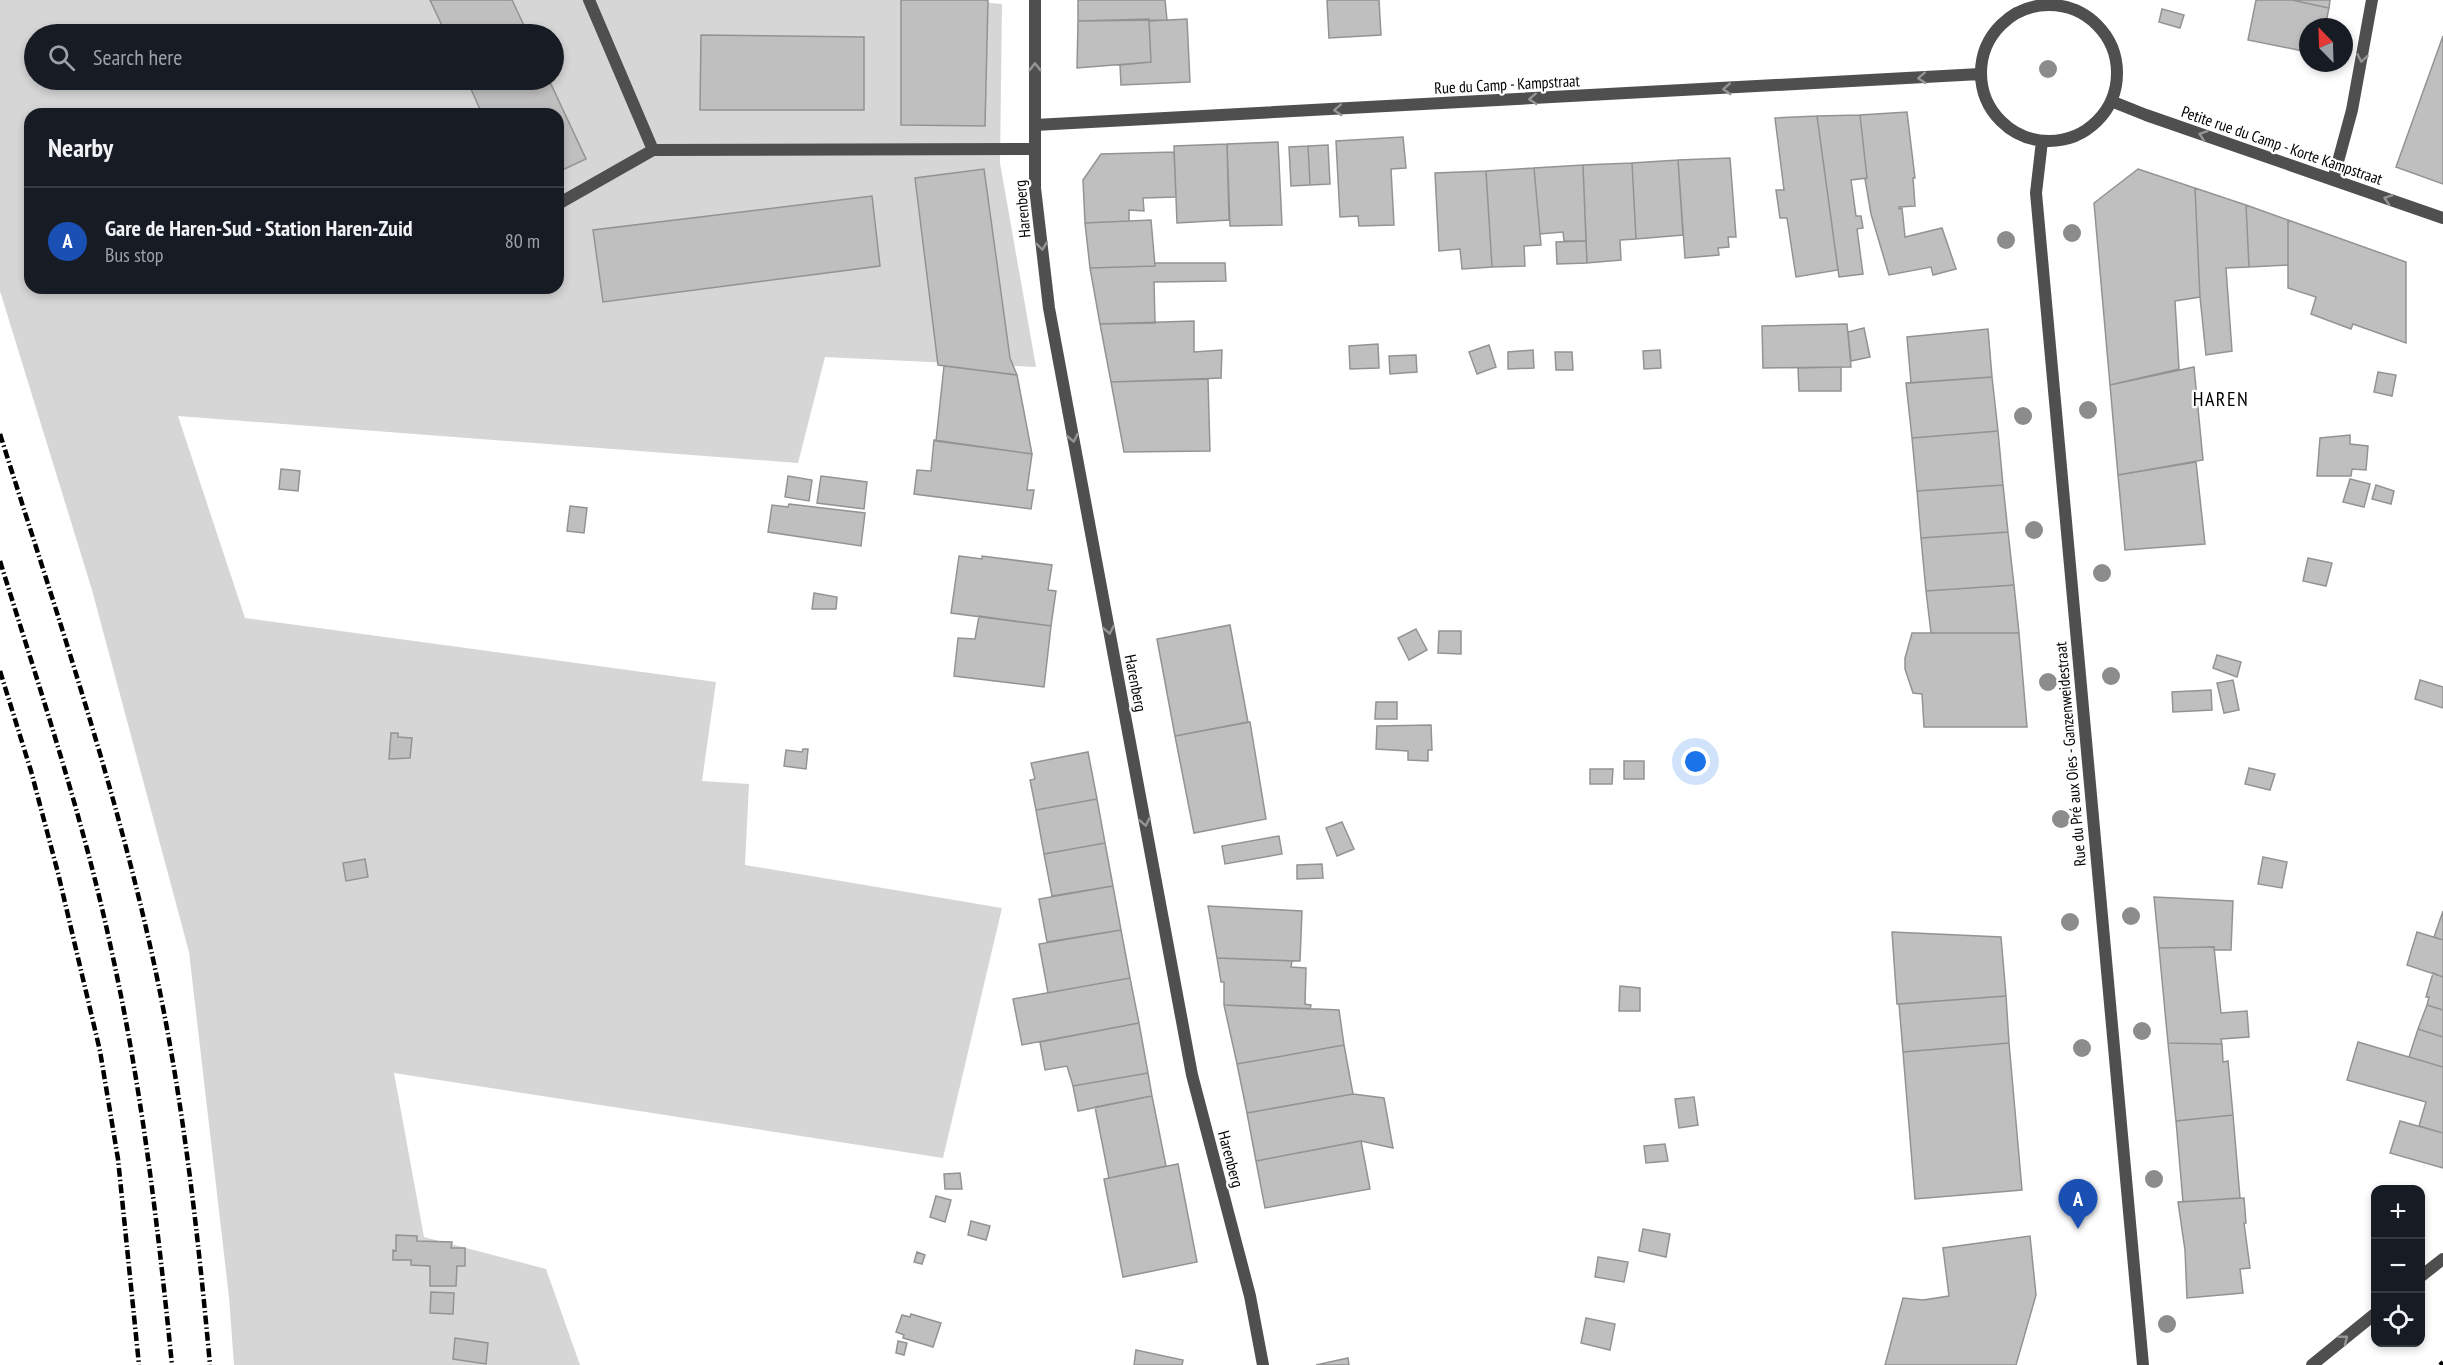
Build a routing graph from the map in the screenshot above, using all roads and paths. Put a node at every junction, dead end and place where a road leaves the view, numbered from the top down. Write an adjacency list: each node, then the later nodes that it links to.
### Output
1 (589, 0): 10 (street)
2 (1035, 0): 7 (street, Harenberg, one-way to 2)
3 (2372, 0): 11 (street, one-way to 11)
4 (2022, 5): 5 (street); 6 (street)
5 (1980, 74): 7 (street, Rue du Camp - Kampstraat, one-way to 7); 8 (street)
6 (2111, 101): 8 (street); 11 (street, Petite rue du Camp - Korte Kampstraat, one-way to 6)
7 (1035, 125): 9 (street, Harenberg)
8 (2042, 141): 18 (street, Rue du Pré aux Oies - Ganzenweidestraat)
9 (1035, 149): 10 (street); 17 (street, Harenberg, one-way to 17)
10 (653, 150): 12 (street)
11 (2333, 180): 13 (street, Petite rue du Camp - Korte Kampstraat, one-way to 11)
12 (564, 201)
13 (2443, 218)
14 (2443, 1259): 15 (street)
15 (2425, 1274)
16 (2371, 1317): 19 (street, one-way to 16)
17 (1263, 1365)
18 (2143, 1365)
19 (2312, 1365)

